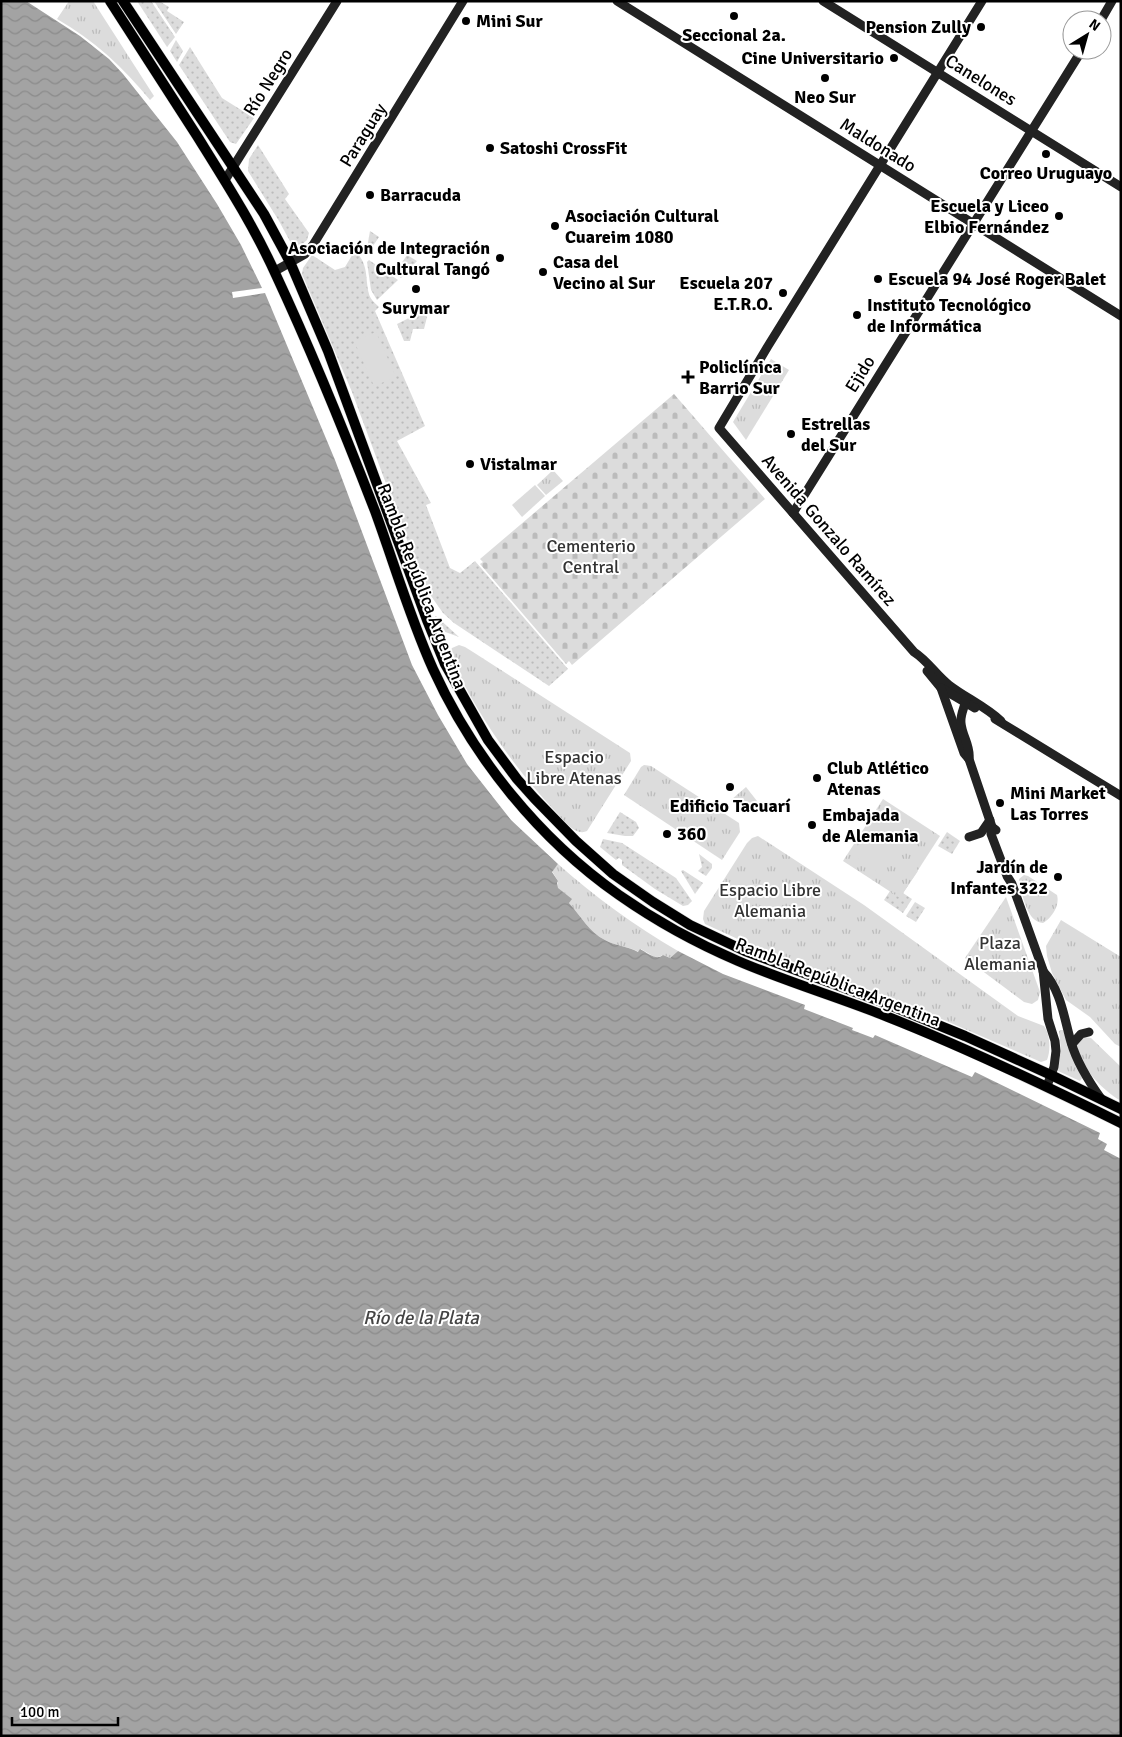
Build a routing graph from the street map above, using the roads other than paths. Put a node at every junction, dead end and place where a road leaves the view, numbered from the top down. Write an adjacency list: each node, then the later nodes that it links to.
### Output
1 (110, 1): 13 (main road, Rambla República Argentina)
2 (123, 1): 12 (main road, Rambla República Argentina)
3 (337, 1): 12 (street, Río Negro)
4 (463, 1): 16 (street, Paraguay)
5 (617, 1): 11 (street, Maldonado)
6 (823, 1): 9 (street, Canelones)
7 (982, 1): 9 (street)
8 (1076, 60): 10 (street, Ejido)
9 (938, 73): 10 (street, Canelones); 11 (street)
10 (1031, 131): 14 (street, Canelones); 15 (street, Ejido)
11 (880, 166): 15 (street, Maldonado); 19 (street, Avenida Gonzalo Ramírez)
12 (233, 167): 13 (street, Río Negro); 16 (main road, Rambla República Argentina)
13 (225, 180): 17 (main road, Rambla República Argentina)
14 (1121, 187)
15 (974, 224): 18 (street, Maldonado); 19 (street, Ejido)
16 (290, 262): 17 (street, Paraguay); 30 (main road, Rambla República Argentina)
17 (275, 270): 31 (main road, Rambla República Argentina)
18 (1121, 316)
19 (793, 513): 20 (street, Avenida Gonzalo Ramírez)
20 (914, 652): 21 (street, Avenida Gonzalo Ramírez); 22 (street, Avenida Gonzalo Ramírez)
21 (941, 688): 22 (street, Avenida Gonzalo Ramírez); 23 (street)
22 (966, 699): 23 (street); 24 (street, Avenida Gonzalo Ramírez)
23 (969, 759): 25 (street)
24 (1121, 796)
25 (991, 823): 26 (street); 27 (street)
26 (969, 837)
27 (1043, 970): 29 (street); 30 (street)
28 (1089, 1032): 29 (street)
29 (1072, 1044): 32 (street)
30 (1051, 1075): 31 (street); 32 (main road, Rambla República Argentina)
31 (1047, 1086): 34 (main road, Rambla República Argentina)
32 (1102, 1100): 33 (main road, Rambla República Argentina)
33 (1121, 1110)
34 (1121, 1123)

